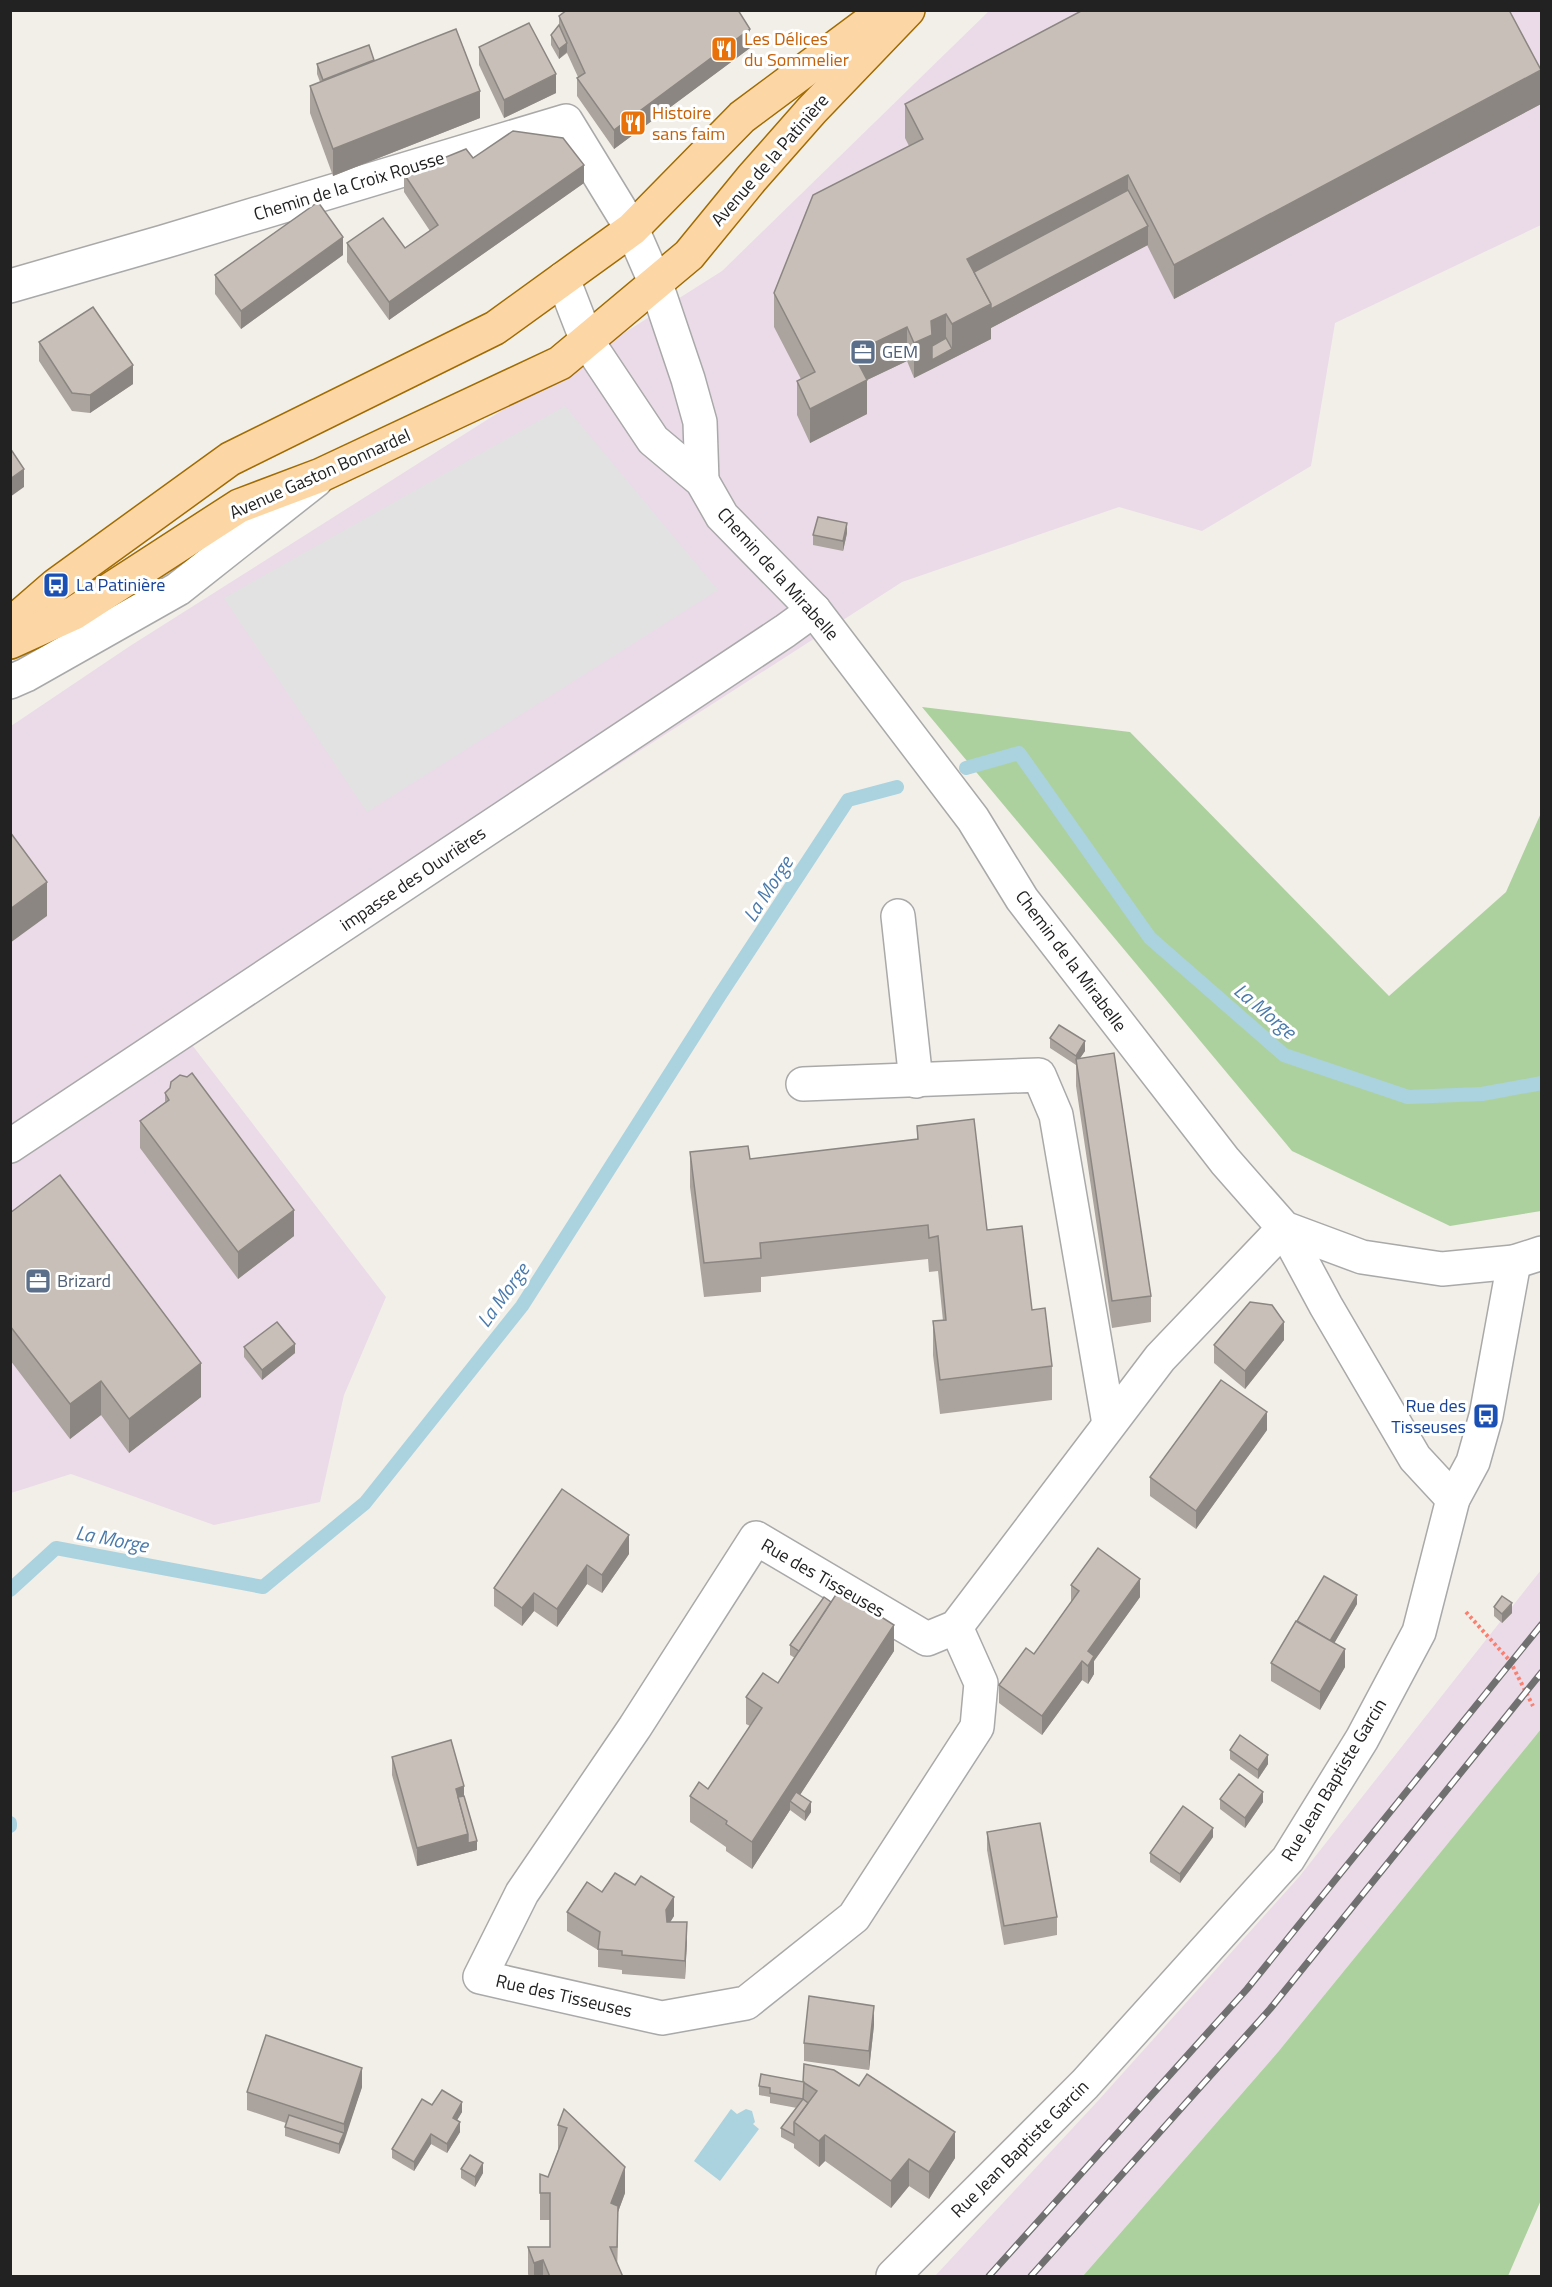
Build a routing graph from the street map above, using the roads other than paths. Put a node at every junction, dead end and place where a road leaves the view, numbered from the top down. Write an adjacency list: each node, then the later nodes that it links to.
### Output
1 (892, 10): 3 (main road, Avenue de la Patinière)
2 (908, 10): 5 (main road, Avenue de la Patinière)
3 (632, 229): 4 (main road); 5 (street, Chemin de la Mirabelle); 6 (street, Chemin de la Croix Rousse)
4 (563, 279): 7 (street, Chemin de la Mirabelle); 11 (main road)
5 (656, 284): 7 (main road, Avenue Gaston Bonnardel); 9 (street, Chemin de la Mirabelle)
6 (10, 286)
7 (587, 341): 8 (main road, Avenue Gaston Bonnardel); 9 (street, Chemin de la Mirabelle)
8 (321, 475): 12 (main road, Avenue Gaston Bonnardel); 13 (street)
9 (702, 481): 10 (street, Chemin de la Mirabelle)
10 (814, 610): 17 (street, impasse des Ouvrières); 18 (street, Chemin de la Mirabelle)
11 (10, 625)
12 (10, 642)
13 (10, 682)
14 (898, 916): 15 (street)
15 (916, 1081): 16 (street); 20 (street)
16 (803, 1084)
17 (10, 1146)
18 (1284, 1228): 19 (street, Chemin de la Mirabelle); 20 (street); 21 (street)
19 (1528, 1258): 21 (street, Rue Jean Baptiste Garcin)
20 (1109, 1424): 22 (street)
21 (1453, 1499): 23 (street, Rue Jean Baptiste Garcin)
22 (956, 1627): 22 (street, Rue des Tisseuses)
23 (893, 2277)

